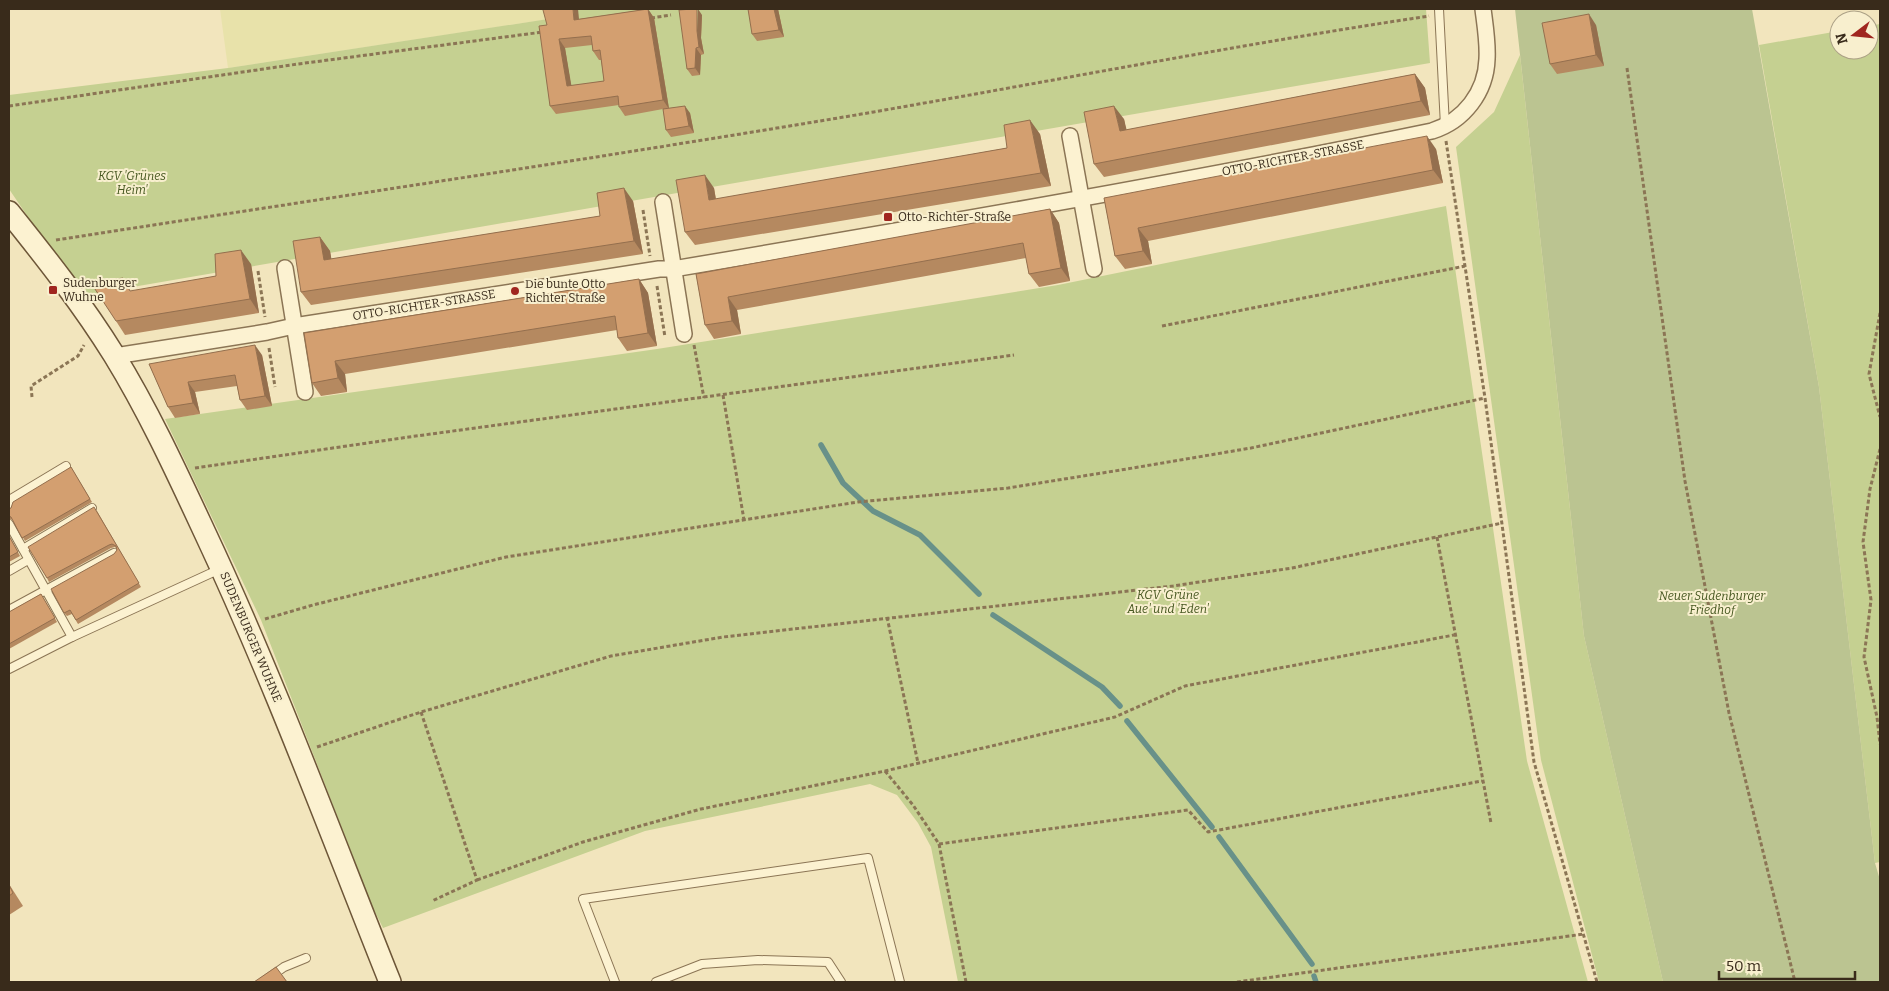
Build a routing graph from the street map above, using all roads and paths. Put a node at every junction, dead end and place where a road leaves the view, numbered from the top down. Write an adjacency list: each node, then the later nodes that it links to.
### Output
1 (1439, 9): 9 (lane)
2 (1483, 9): 9 (street)
3 (671, 15): 5 (path)
4 (1427, 16): 15 (path)
5 (642, 19)
6 (543, 32): 8 (path)
7 (1628, 68): 78 (path)
8 (9, 106)
9 (1445, 126): 11 (street, OTTO-RICHTER-STRASSE); 16 (path)
10 (1070, 136): 11 (street)
11 (1081, 199): 18 (street, OTTO-RICHTER-STRASSE); 19 (street)
12 (663, 202): 18 (street)
13 (643, 210): 20 (path)
14 (9, 212): 29 (main road, SUDENBURGER WUHNE)
15 (55, 241)
16 (1465, 266): 24 (path); 34 (path)
17 (285, 268): 23 (street)
18 (673, 269): 20 (street, OTTO-RICHTER-STRASSE); 27 (street)
19 (1094, 269)
20 (643, 272): 23 (street, OTTO-RICHTER-STRASSE)
21 (657, 284): 25 (path)
22 (1880, 313): 35 (path)
23 (294, 326): 29 (street, OTTO-RICHTER-STRASSE); 30 (street)
24 (1162, 326)
25 (665, 337)
26 (89, 338): 32 (path)
27 (689, 339): 33 (path)
28 (1014, 355): 31 (path)
29 (115, 356): 48 (main road, SUDENBURGER WUHNE)
30 (305, 392)
31 (723, 395): 33 (path); 41 (path)
32 (32, 397)
33 (704, 398): 38 (path)
34 (1485, 398): 41 (path); 42 (path)
35 (1880, 416)
36 (1880, 449): 58 (path)
37 (66, 466): 39 (lane)
38 (188, 469)
39 (9, 508)
40 (92, 508): 45 (lane)
41 (744, 520): 53 (path)
42 (1502, 523): 44 (path); 67 (path)
43 (9, 524): 45 (lane)
44 (1437, 537): 52 (path); 54 (path)
45 (23, 549): 47 (lane)
46 (114, 553): 50 (lane)
47 (28, 560): 49 (lane); 50 (lane)
48 (222, 568): 55 (lane); 70 (main road, SUDENBURGER WUHNE)
49 (9, 571)
50 (47, 591): 51 (lane); 55 (lane)
51 (9, 610)
52 (887, 617): 57 (path); 60 (path)
53 (261, 620)
54 (1454, 635): 60 (path); 62 (path)
55 (72, 637): 56 (lane)
56 (9, 669)
57 (421, 712): 59 (path); 65 (path)
58 (1880, 744)
59 (311, 749)
60 (918, 763): 61 (path)
61 (885, 771): 64 (path); 65 (path)
62 (1482, 781): 63 (path); 64 (path)
63 (1491, 823)
64 (939, 844): 75 (path)
65 (477, 880): 66 (path)
66 (432, 901)
67 (1584, 934): 76 (path); 77 (path)
68 (306, 958): 69 (lane)
69 (263, 982)
70 (390, 982)
71 (615, 982): 74 (lane)
72 (656, 982): 73 (lane)
73 (842, 982)
74 (900, 982)
75 (966, 982)
76 (1237, 982)
77 (1597, 982)
78 (1795, 982)

